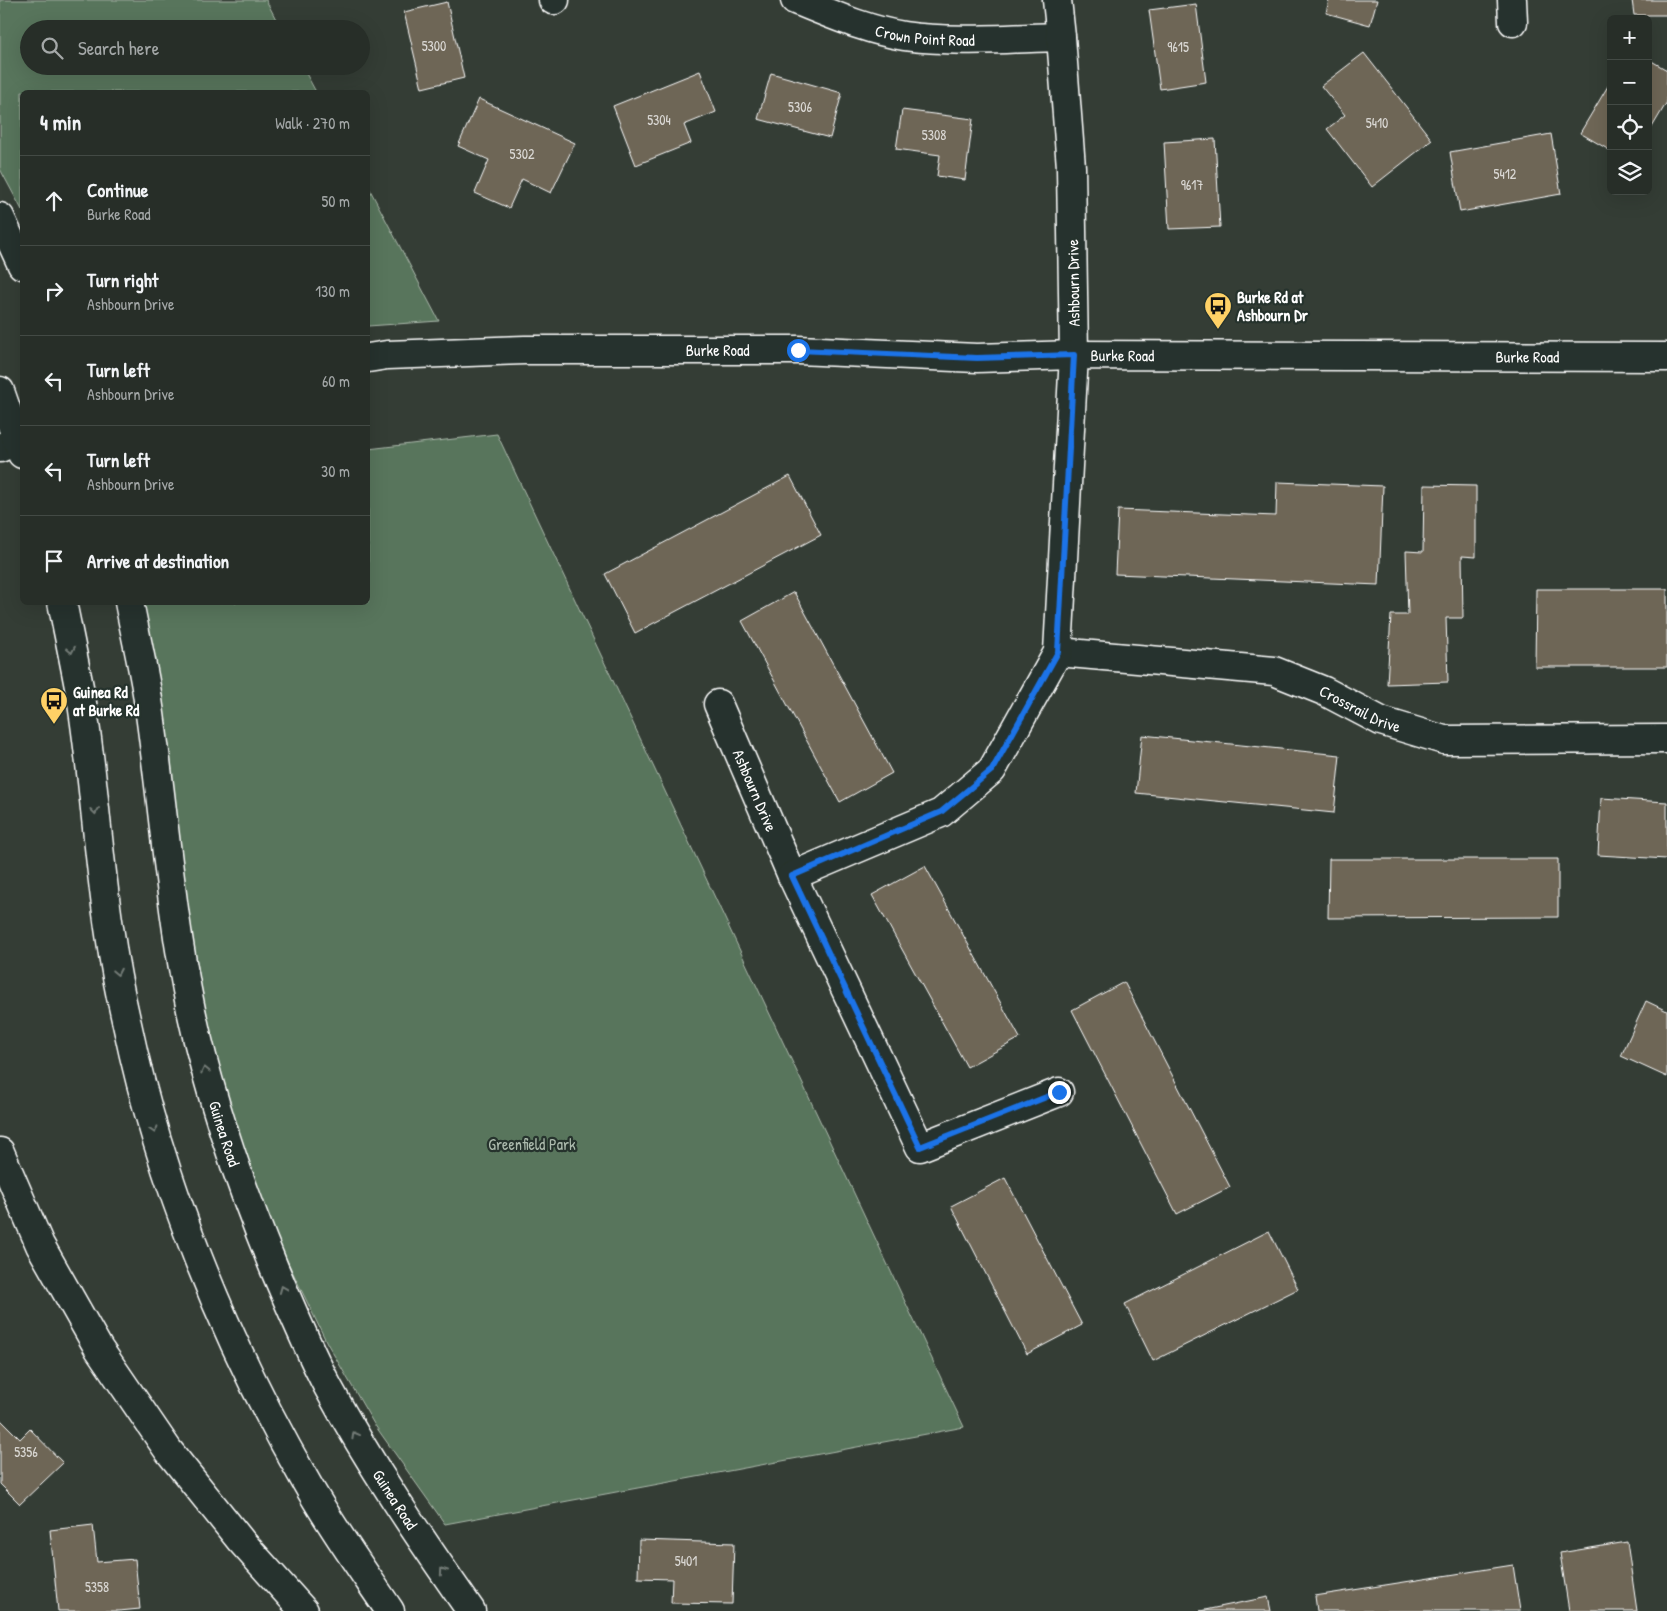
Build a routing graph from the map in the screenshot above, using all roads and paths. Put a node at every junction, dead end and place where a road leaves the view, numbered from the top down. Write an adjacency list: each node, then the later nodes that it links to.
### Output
1 (795, 0): 3 (main road, Crown Point Road)
2 (1057, 0): 3 (main road, Ashbourn Drive)
3 (1062, 37): 6 (main road, Ashbourn Drive)
4 (0, 217): 5 (main road)
5 (20, 261)
6 (1074, 355): 7 (main road, Burke Road); 8 (main road, Burke Road); 13 (main road, Ashbourn Drive)
7 (1667, 357)
8 (370, 358)
9 (0, 391): 10 (main road)
10 (16, 445)
11 (63, 605): 20 (main road, one-way to 20)
12 (130, 605): 21 (main road, Guinea Road, one-way to 12)
13 (1058, 652): 15 (main road, Crossrail Drive); 16 (main road, Ashbourn Drive)
14 (718, 704): 16 (main road, Ashbourn Drive)
15 (1667, 739)
16 (792, 876): 17 (main road, Ashbourn Drive)
17 (1059, 1092)
18 (0, 1152): 19 (main road)
19 (304, 1611)
20 (390, 1611)
21 (471, 1611)

